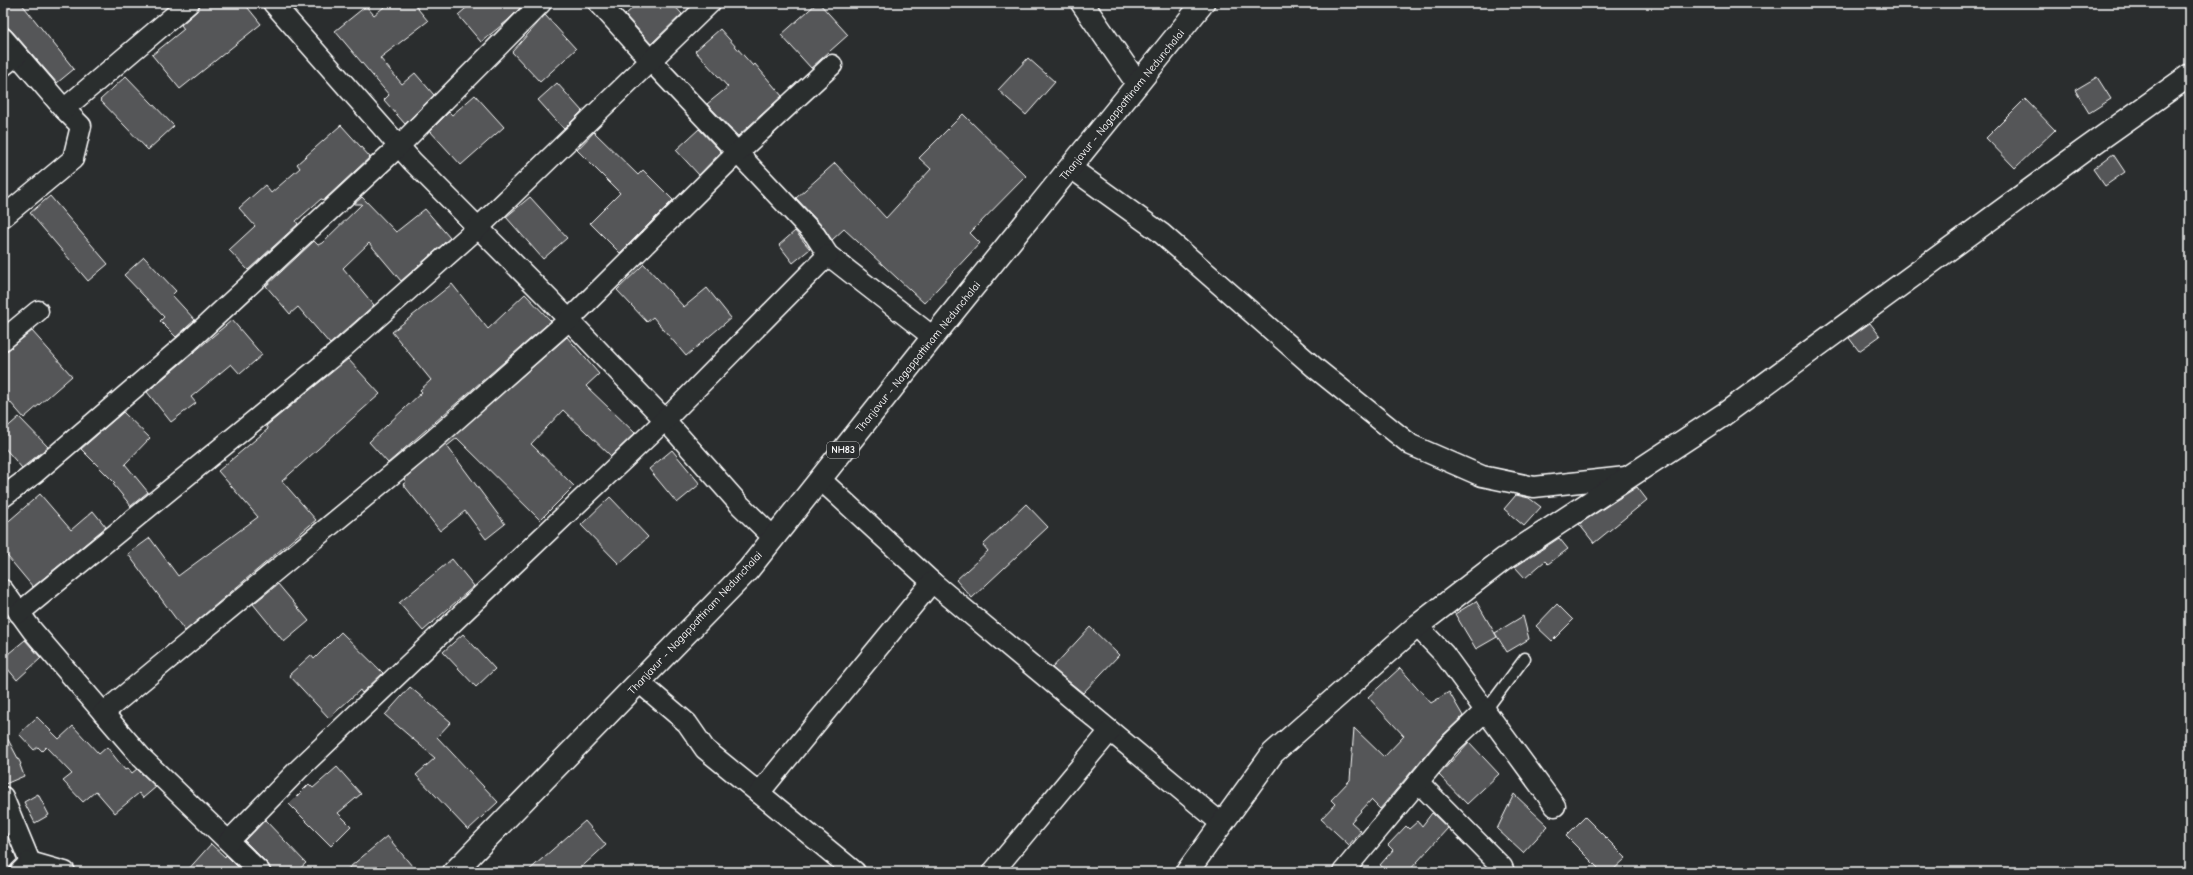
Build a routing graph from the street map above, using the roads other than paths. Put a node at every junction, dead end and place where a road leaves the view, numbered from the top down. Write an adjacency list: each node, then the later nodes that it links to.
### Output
1 (189, 3): 14 (street)
2 (273, 3): 15 (street)
3 (541, 3): 15 (street)
4 (599, 3): 9 (street)
5 (710, 3): 9 (street)
6 (1082, 3): 13 (main road)
7 (1204, 3): 13 (main road, Thanjavur - Nagappattinam Nedunchalai / NH83)
8 (3, 38): 10 (street)
9 (650, 60): 16 (street); 19 (street)
10 (10, 61): 14 (street)
11 (832, 64): 16 (street)
12 (2190, 75): 26 (main road)
13 (1137, 83): 17 (main road, Thanjavur - Nagappattinam Nedunchalai / NH83)
14 (64, 109): 18 (street)
15 (399, 146): 19 (street); 28 (street)
16 (737, 153): 20 (street); 22 (street)
17 (1072, 168): 23 (main road, Thanjavur - Nagappattinam Nedunchalai / NH83); 26 (street)
18 (3, 217)
19 (479, 227): 22 (street); 32 (street)
20 (828, 255): 23 (street); 25 (street)
21 (38, 311): 24 (street)
22 (569, 320): 25 (street); 37 (street)
23 (933, 337): 27 (main road, Thanjavur - Nagappattinam Nedunchalai / NH83)
24 (3, 340)
25 (665, 420): 29 (street); 44 (street)
26 (1626, 477): 33 (main road)
27 (820, 479): 29 (main road, Thanjavur - Nagappattinam Nedunchalai / NH83); 30 (street)
28 (3, 497)
29 (774, 538): 35 (main road, Thanjavur - Nagappattinam Nedunchalai / NH83)
30 (932, 582): 38 (street); 40 (street)
31 (3, 590): 32 (street)
32 (19, 613): 37 (street)
33 (1417, 626): 36 (street); 43 (main road)
34 (1526, 658): 36 (lane)
35 (639, 682): 40 (street); 48 (main road, Thanjavur - Nagappattinam Nedunchalai / NH83)
36 (1486, 710): 39 (street); 42 (street)
37 (103, 713): 44 (street)
38 (1110, 731): 43 (street); 50 (street)
39 (1418, 782): 52 (street); 53 (street)
40 (759, 793): 49 (street)
41 (3, 797): 45 (street)
42 (1555, 806)
43 (1222, 824): 51 (main road)
44 (229, 841): 47 (street)
45 (25, 867): 46 (street)
46 (65, 872)
47 (260, 872)
48 (454, 872)
49 (855, 872)
50 (993, 872)
51 (1187, 872)
52 (1343, 872)
53 (1504, 872)

